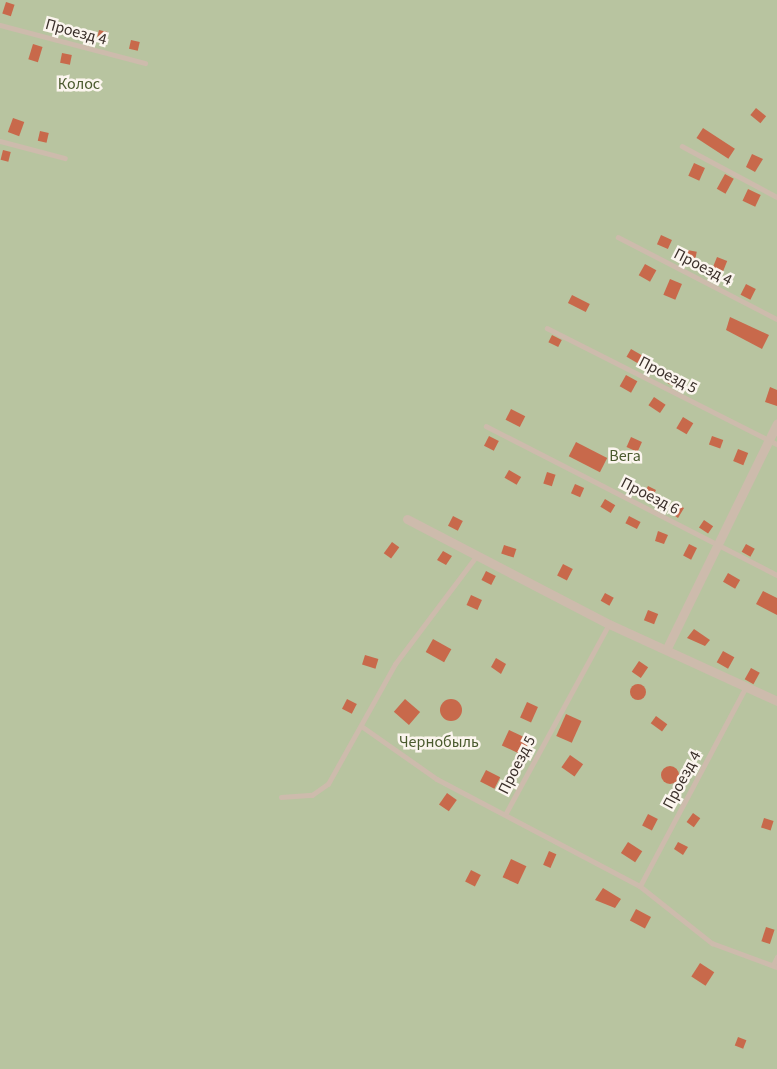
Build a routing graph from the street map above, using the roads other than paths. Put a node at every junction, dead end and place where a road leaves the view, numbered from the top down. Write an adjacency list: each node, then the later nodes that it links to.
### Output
1 (0, 25): 2 (lane, Проезд 4)
2 (145, 63)
3 (0, 141): 5 (lane)
4 (682, 146): 6 (lane)
5 (65, 158)
6 (777, 197)
7 (618, 236): 8 (lane, Проезд 4)
8 (777, 319)
9 (547, 328): 12 (lane, Проезд 5)
10 (777, 423): 12 (street)
11 (486, 426): 15 (lane, Проезд 6)
12 (768, 440): 13 (lane, Проезд 5); 15 (street)
13 (777, 444)
14 (407, 519): 16 (street)
15 (715, 543): 17 (lane, Проезд 6); 19 (street)
16 (477, 556): 18 (street); 22 (lane)
17 (777, 575)
18 (609, 624): 19 (street); 24 (lane, Проезд 5)
19 (667, 648): 20 (street)
20 (747, 686): 21 (street); 25 (lane, Проезд 4)
21 (777, 702)
22 (363, 727): 23 (lane); 24 (lane)
23 (281, 797)
24 (506, 813): 25 (lane)
25 (640, 886): 27 (lane)
26 (777, 957): 27 (lane)
27 (775, 966)

